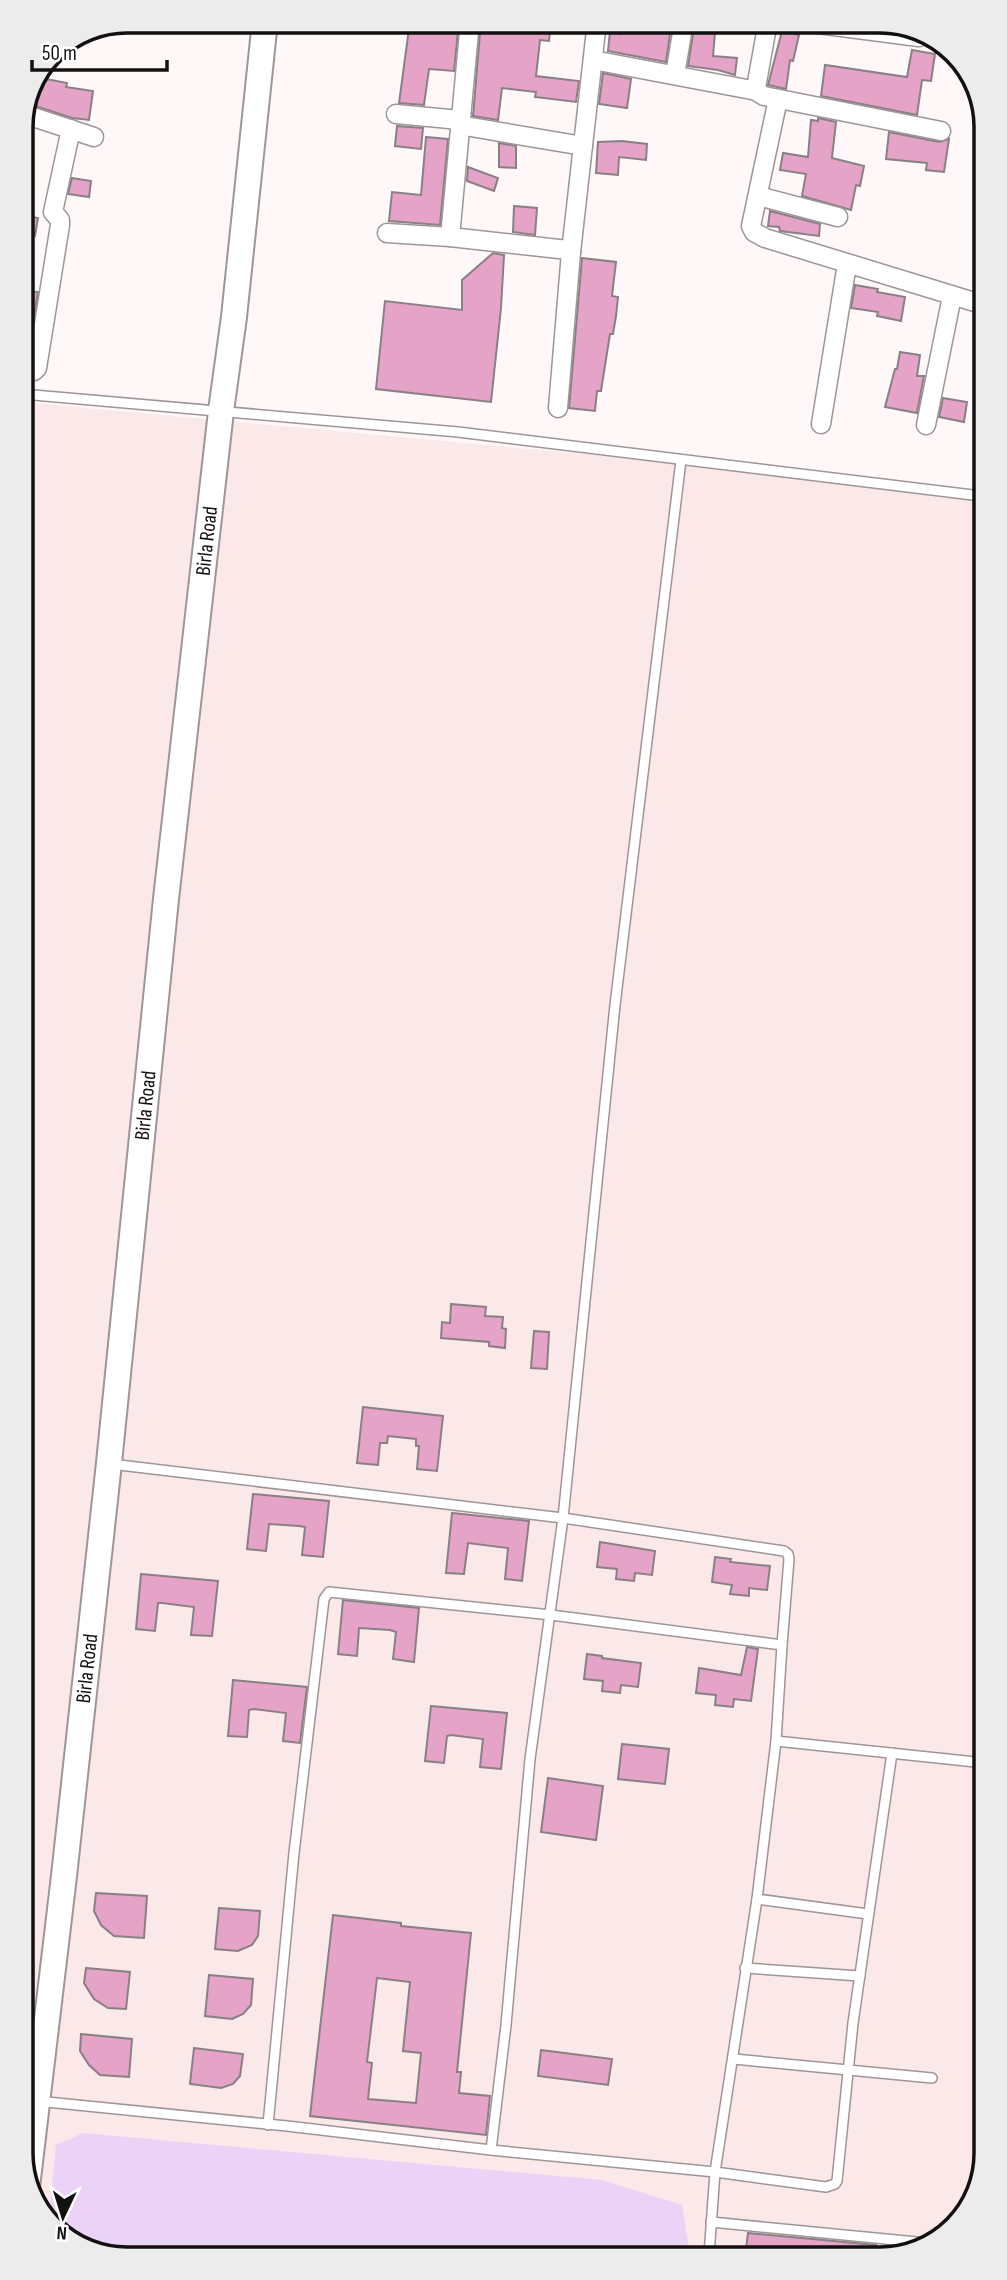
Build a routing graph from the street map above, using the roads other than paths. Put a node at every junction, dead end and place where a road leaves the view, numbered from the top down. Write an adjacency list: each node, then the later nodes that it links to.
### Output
1 (264, 33): 28 (street, Birla Road)
2 (469, 33): 12 (street)
3 (596, 33): 6 (street)
4 (682, 33): 7 (street)
5 (766, 33): 8 (street)
6 (593, 60): 7 (street); 16 (street)
7 (675, 75): 8 (street)
8 (757, 91): 9 (street)
9 (778, 99): 14 (street); 17 (street)
10 (396, 114): 12 (street)
11 (34, 117): 13 (street)
12 (460, 122): 16 (street); 20 (street)
13 (71, 129): 15 (street); 25 (street)
14 (941, 131)
15 (94, 137)
16 (583, 146): 21 (street)
17 (758, 196): 18 (street); 22 (street)
18 (838, 217)
19 (387, 233): 20 (street)
20 (450, 237): 21 (street)
21 (571, 252): 27 (street)
22 (847, 264): 23 (street); 29 (street)
23 (952, 296): 24 (street); 30 (street)
24 (974, 302)
25 (33, 371)
26 (33, 395): 28 (lane)
27 (558, 408)
28 (221, 411): 31 (lane); 33 (street, Birla Road)
29 (821, 424)
30 (926, 425)
31 (681, 460): 32 (lane); 34 (lane)
32 (974, 495)
33 (109, 1464): 34 (lane); 47 (street, Birla Road)
34 (564, 1518): 35 (lane); 36 (lane)
35 (551, 1615): 36 (lane); 49 (lane); 50 (lane)
36 (782, 1645): 37 (lane)
37 (776, 1741): 38 (lane); 40 (lane)
38 (892, 1753): 39 (lane); 41 (lane)
39 (974, 1762)
40 (757, 1899): 41 (lane); 42 (lane)
41 (868, 1914): 43 (lane)
42 (745, 1968): 43 (lane); 44 (lane)
43 (860, 1976): 45 (lane)
44 (734, 2059): 45 (lane); 51 (lane)
45 (848, 2070): 46 (lane); 51 (lane)
46 (932, 2078)
47 (33, 2093)
48 (33, 2101): 49 (lane)
49 (268, 2125): 50 (lane)
50 (491, 2150): 51 (lane)
51 (715, 2172): 52 (lane)
52 (711, 2222): 53 (lane); 54 (lane)
53 (909, 2242)
54 (709, 2247)

